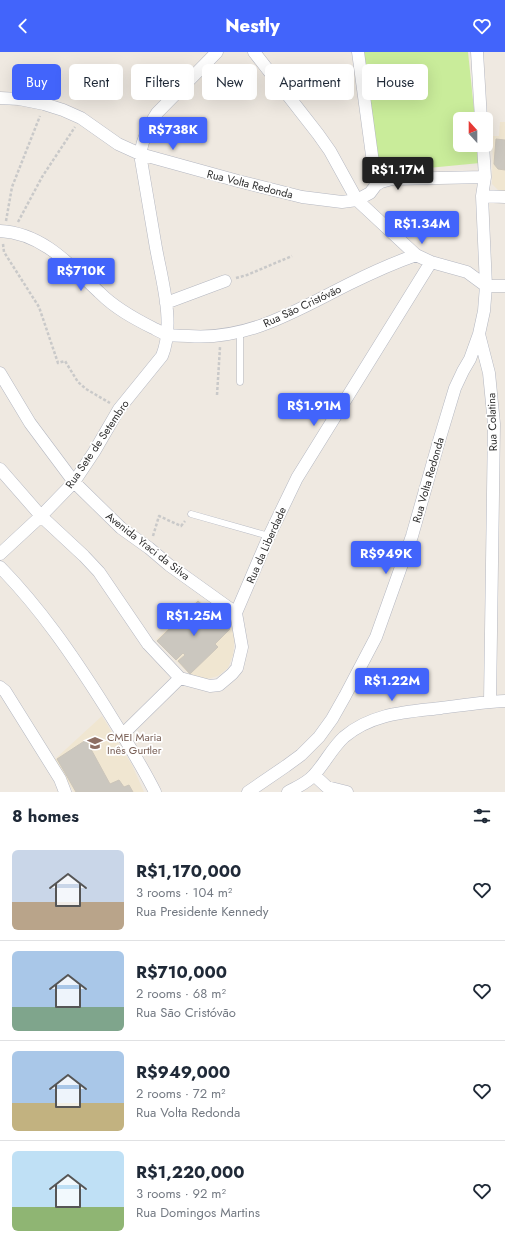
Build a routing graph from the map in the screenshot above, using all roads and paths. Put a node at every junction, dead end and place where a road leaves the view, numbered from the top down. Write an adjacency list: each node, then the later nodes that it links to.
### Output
1 (217, 52): 10 (street)
2 (254, 52): 15 (street)
3 (358, 52): 12 (street)
4 (477, 52): 7 (street)
5 (0, 98): 6 (street, Rua Volta Redonda)
6 (44, 104): 8 (street, Rua Volta Redonda); 16 (path)
7 (481, 112)
8 (81, 118): 10 (street, Rua Volta Redonda); 16 (path)
9 (483, 152): 11 (street, Rua Colatina)
10 (140, 154): 15 (street, Rua Volta Redonda); 23 (street, Rua Sete de Setembro)
11 (484, 177): 12 (street); 13 (street, Rua Colatina)
12 (376, 185): 15 (street)
13 (482, 196): 14 (street); 21 (street, Rua Colatina)
14 (505, 197)
15 (357, 200): 17 (street)
16 (6, 231): 25 (street, Rua São Cristóvão); 31 (path)
17 (416, 255): 19 (street); 24 (street, Rua São Cristóvão)
18 (292, 256): 20 (path)
19 (430, 262): 21 (street); 36 (street, Rua da Liberdade)
20 (225, 281): 23 (street)
21 (486, 286): 22 (street); 26 (street, Rua Colatina)
22 (505, 286)
23 (166, 303): 25 (street, Rua Sete de Setembro)
24 (240, 331): 27 (street, Rua São Cristóvão); 29 (lane)
25 (167, 334): 27 (street, Rua São Cristóvão); 31 (street, Rua Sete de Setembro)
26 (480, 334): 44 (street, Rua Colatina); 49 (street, Rua Volta Redonda)
27 (221, 336): 30 (path)
28 (0, 373): 33 (street, Avenida Yraci da Silva)
29 (240, 382)
30 (217, 394)
31 (119, 409): 33 (street, Rua Sete de Setembro)
32 (0, 469): 35 (street)
33 (74, 482): 35 (street, Rua Sete de Setembro); 37 (street, Avenida Yraci da Silva)
34 (191, 514): 36 (lane); 37 (path)
35 (41, 516): 38 (street, Rua Sete de Setembro); 41 (street)
36 (269, 536): 40 (street, Rua da Liberdade)
37 (149, 548): 40 (street, Avenida Yraci da Silva)
38 (0, 554)
39 (0, 567): 45 (street)
40 (236, 613): 41 (street)
41 (180, 678): 45 (street)
42 (0, 686): 47 (street)
43 (505, 701): 44 (street)
44 (490, 702): 46 (street)
45 (123, 734): 48 (street)
46 (314, 775): 50 (street); 51 (street)
47 (65, 792)
48 (155, 792)
49 (248, 792)
50 (288, 792)
51 (346, 792)

